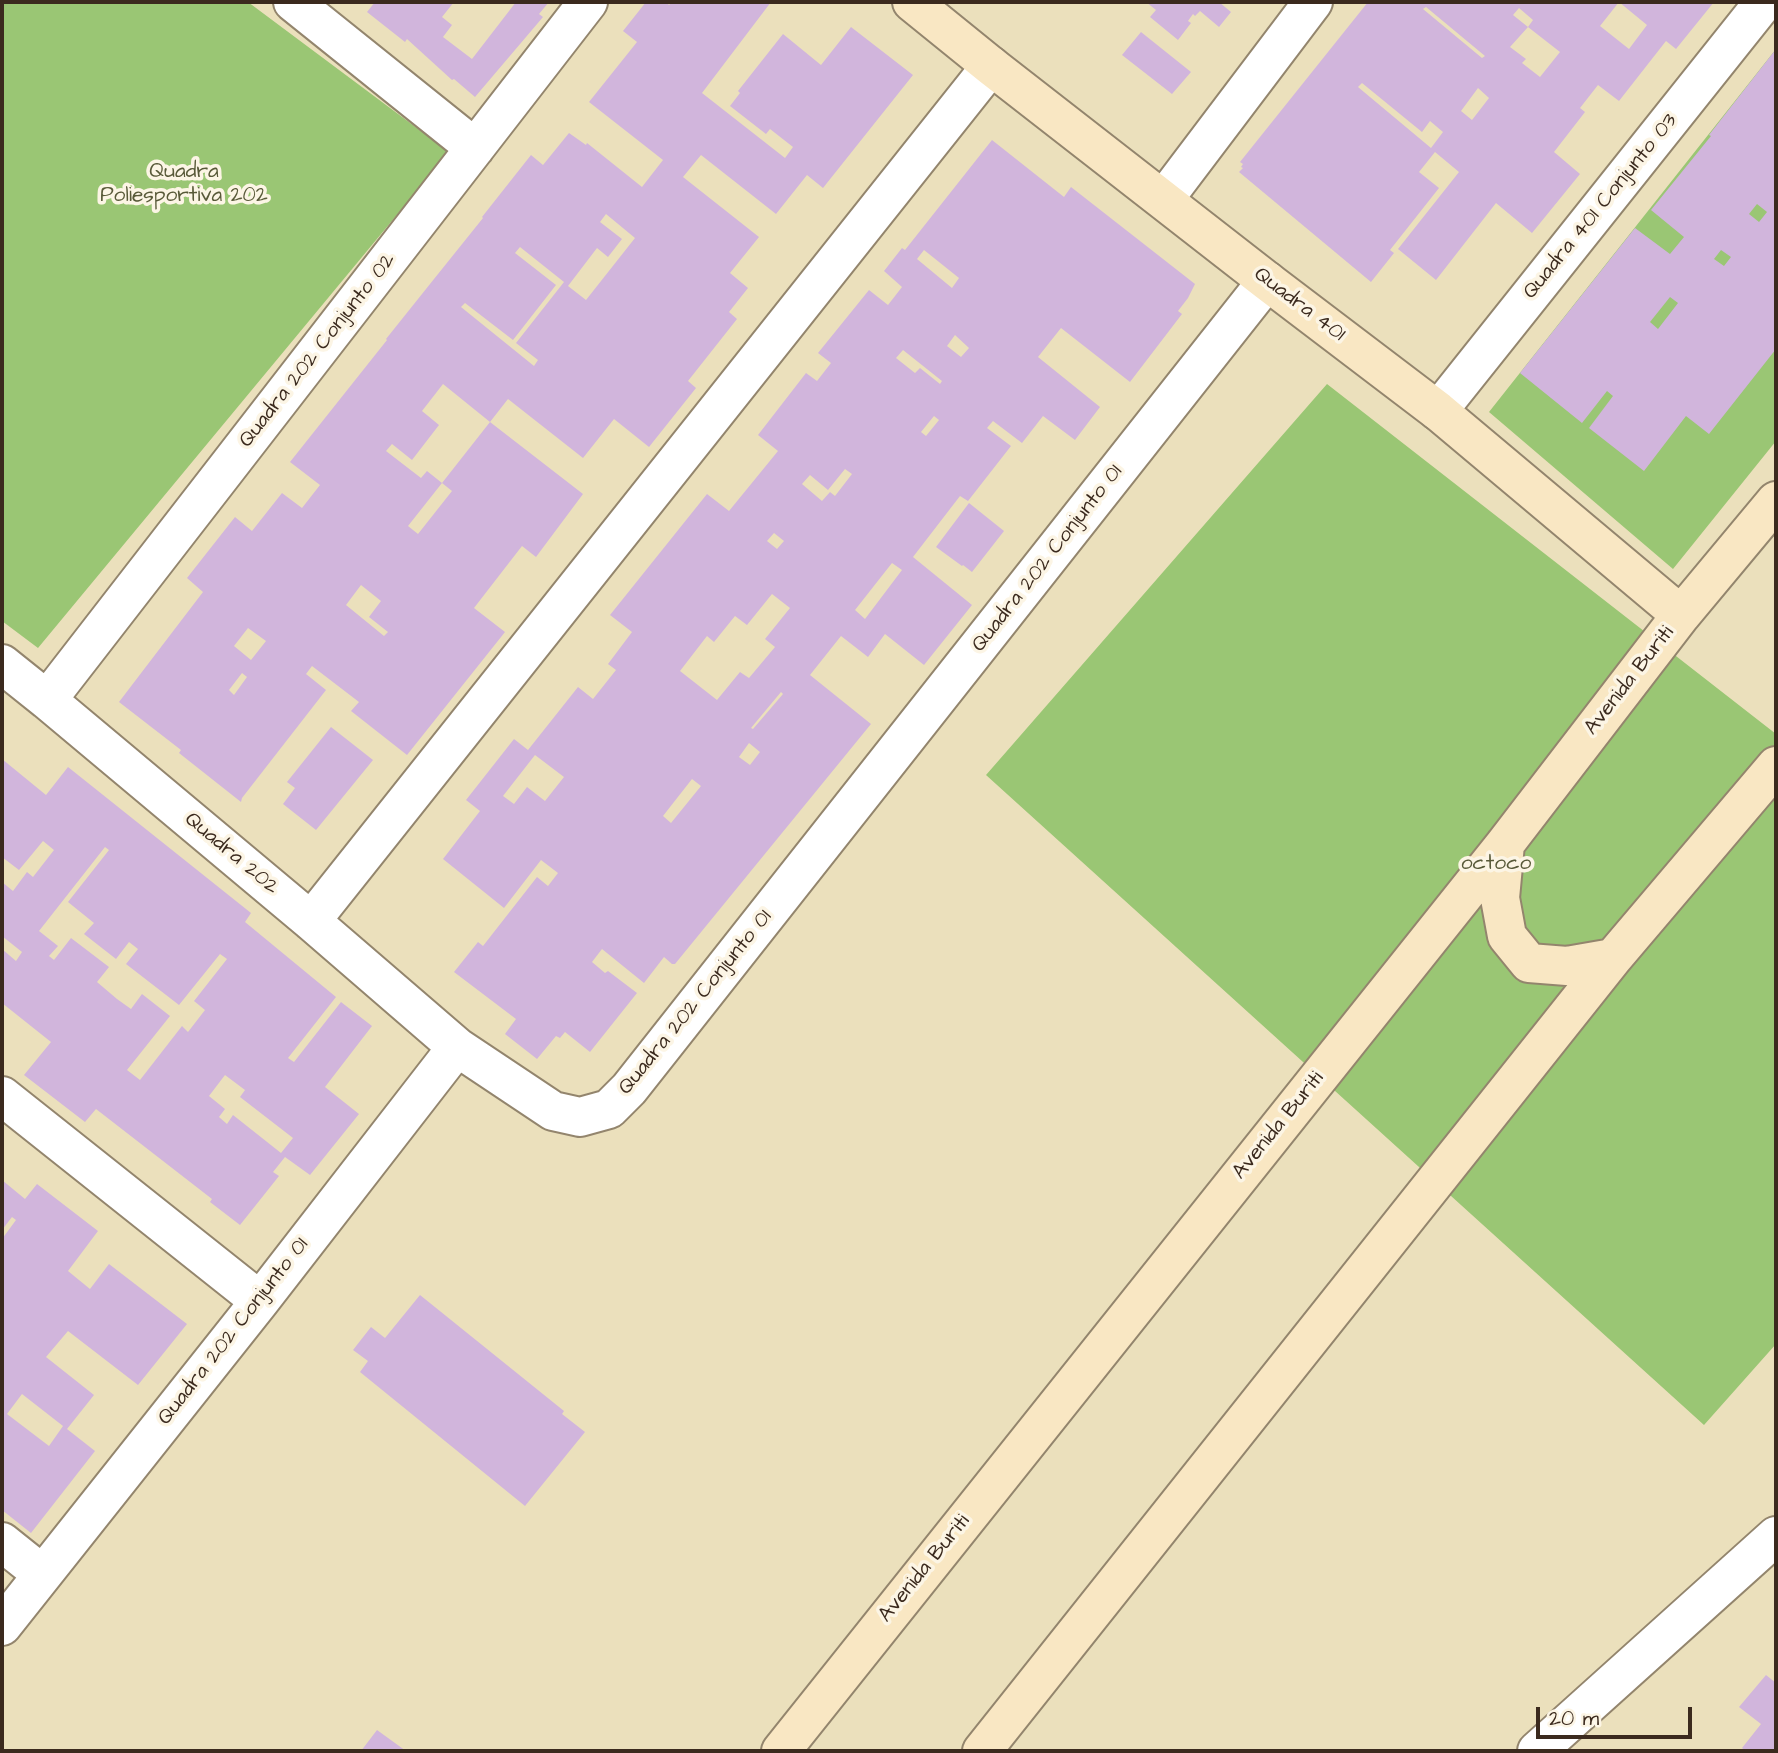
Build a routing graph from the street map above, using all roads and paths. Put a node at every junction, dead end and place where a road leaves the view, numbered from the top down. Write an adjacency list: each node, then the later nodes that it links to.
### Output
1 (293, 2): 7 (street)
2 (588, 2): 7 (street, Quadra 202 Conjunto 02)
3 (912, 2): 6 (main road, Quadra 401)
4 (1313, 2): 8 (street)
5 (1765, 2): 10 (street, Quadra 401 Conjunto 03)
6 (991, 66): 8 (main road, Quadra 401); 17 (street)
7 (475, 148): 14 (street, Quadra 202 Conjunto 02)
8 (1164, 199): 9 (main road, Quadra 401)
9 (1267, 281): 10 (main road, Quadra 401); 19 (street, Quadra 202 Conjunto 01)
10 (1438, 411): 12 (main road, Quadra 401)
11 (1776, 501): 12 (main road, Avenida Buriti)
12 (1681, 615): 16 (main road, Avenida Buriti)
13 (2, 664): 14 (street, Quadra 202)
14 (47, 701): 17 (street, Quadra 202)
15 (1776, 766): 18 (main road)
16 (1505, 844): 18 (main road); 26 (main road, Avenida Buriti)
17 (311, 921): 19 (street, Quadra 202)
18 (1614, 958): 27 (main road)
19 (457, 1047): 21 (street, Quadra 202 Conjunto 01)
20 (2, 1096): 21 (street)
21 (260, 1301): 24 (street, Quadra 202 Conjunto 01)
22 (1776, 1536): 28 (street)
23 (2, 1542): 24 (street)
24 (42, 1574): 25 (street, Quadra 202 Conjunto 01)
25 (2, 1626)
26 (792, 1744)
27 (982, 1751)
28 (1537, 1751)

